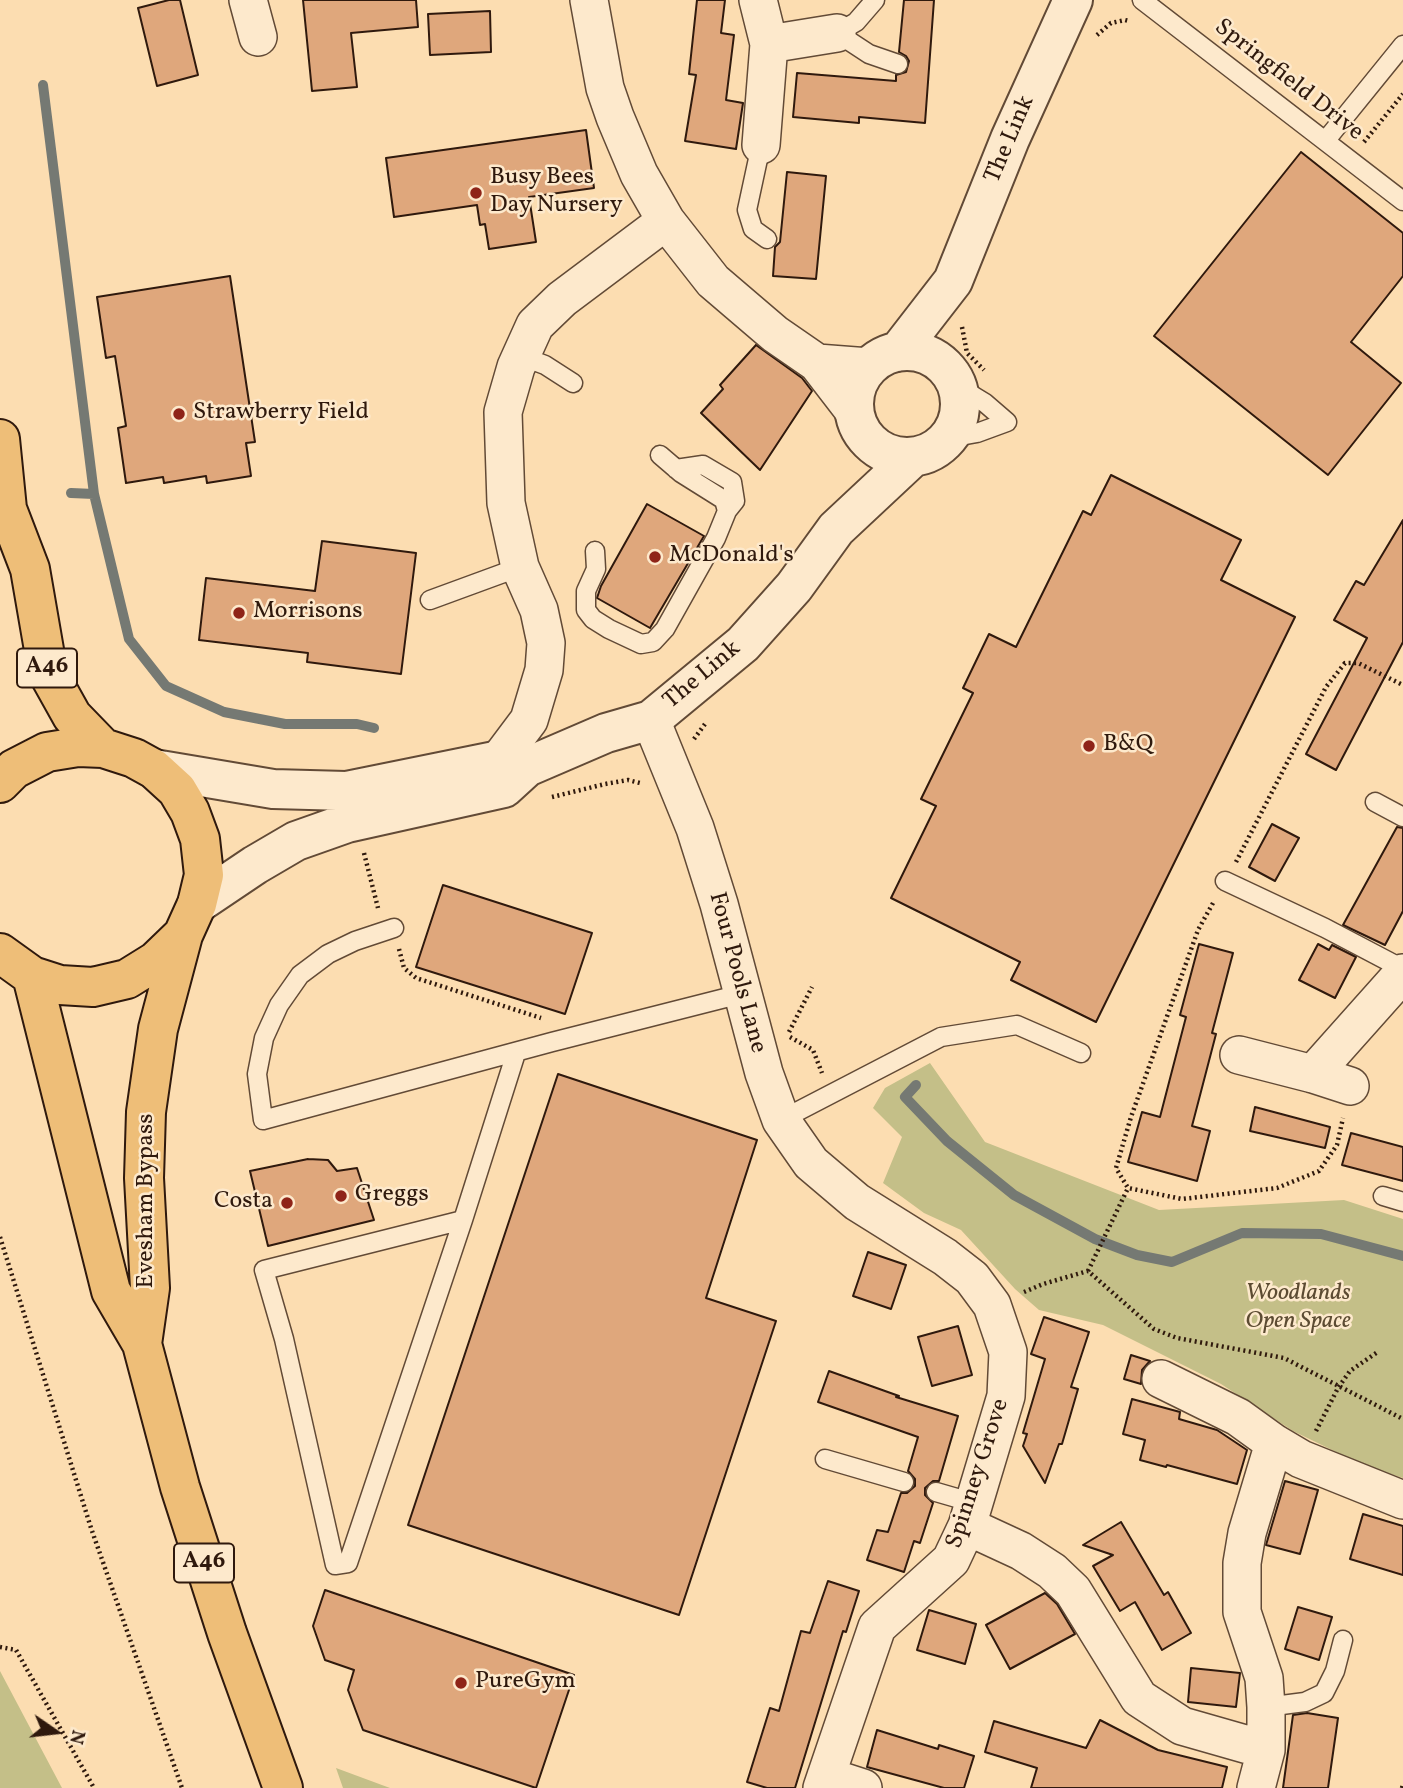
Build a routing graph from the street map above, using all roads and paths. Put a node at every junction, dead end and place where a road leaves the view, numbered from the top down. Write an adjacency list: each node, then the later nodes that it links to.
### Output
1 (248, 0): 8 (street)
2 (589, 0): 17 (street)
3 (758, 0): 9 (street)
4 (875, 0): 7 (lane)
5 (1073, 0): 19 (street, The Link)
6 (1142, 0): 13 (lane, Springfield Drive)
7 (837, 33): 9 (street); 11 (lane)
8 (258, 37)
9 (769, 44): 14 (street)
10 (1403, 45): 13 (lane)
11 (898, 64)
12 (1403, 94): 15 (path)
13 (1326, 141): 15 (lane, Springfield Drive)
14 (761, 145): 18 (lane)
15 (1350, 159): 16 (lane, Springfield Drive)
16 (1403, 201)
17 (666, 221): 20 (street); 22 (street)
18 (767, 239)
19 (953, 281): 21 (street, The Link); 23 (street, The Link)
20 (521, 356): 24 (lane); 32 (street)
21 (884, 359): 22 (street); 23 (street); 25 (street, The Link)
22 (817, 363): 25 (street)
23 (952, 377): 28 (street, The Link)
24 (573, 383)
25 (861, 426): 28 (street); 30 (street, The Link)
26 (0, 439): 29 (highway, A46)
27 (660, 455): 31 (lane)
28 (913, 457): 30 (street, The Link)
29 (3, 524): 35 (highway, A46)
30 (836, 528): 34 (street, The Link)
31 (595, 551)
32 (520, 567): 33 (lane); 36 (street)
33 (429, 600)
34 (651, 720): 36 (street, The Link); 49 (street, Four Pools Lane)
35 (103, 748): 37 (highway, Evesham Bypass); 38 (highway)
36 (513, 763): 37 (street, The Link); 43 (street, The Link)
37 (154, 769): 43 (highway, Evesham Bypass)
38 (0, 783)
39 (1375, 802): 40 (lane)
40 (1403, 817)
41 (362, 842): 44 (path)
42 (1225, 881): 46 (lane)
43 (190, 919): 47 (highway); 65 (highway, Evesham Bypass / A46)
44 (394, 928): 50 (path); 52 (lane)
45 (0, 953): 47 (highway)
46 (1403, 971): 55 (street)
47 (33, 976): 65 (highway, Evesham Bypass / A46)
48 (812, 987): 51 (path)
49 (741, 994): 50 (lane); 51 (street, Four Pools Lane)
50 (552, 1042): 52 (lane)
51 (756, 1047): 57 (street, Four Pools Lane)
52 (516, 1053): 61 (lane)
53 (1081, 1053): 57 (lane)
54 (1239, 1055): 55 (street)
55 (1313, 1074): 56 (street)
56 (1350, 1086): 63 (path)
57 (781, 1120): 59 (street, Four Pools Lane)
58 (1383, 1196): 60 (lane)
59 (857, 1202): 64 (street, Spinney Grove)
60 (1403, 1202)
61 (463, 1220): 61 (lane)
62 (0, 1237): 82 (path)
63 (1088, 1271): 64 (path); 68 (path)
64 (992, 1305): 75 (street, Spinney Grove)
65 (142, 1344): 83 (highway, Evesham Bypass / A46)
66 (1379, 1351): 68 (path)
67 (1161, 1379): 70 (street)
68 (1338, 1388): 69 (path); 70 (path)
69 (1403, 1419)
70 (1288, 1451): 74 (street); 78 (street)
71 (825, 1459): 72 (lane)
72 (904, 1482)
73 (936, 1492): 75 (lane)
74 (1403, 1500)
75 (971, 1514): 79 (street); 80 (street, Spinney Grove)
76 (1343, 1640): 78 (lane)
77 (0, 1647): 81 (path)
78 (1266, 1707): 79 (street)
79 (1266, 1750): 85 (street)
80 (824, 1782): 84 (street, Spinney Grove)
81 (94, 1788)
82 (182, 1788)
83 (283, 1788)
84 (863, 1788)
85 (1255, 1788)

